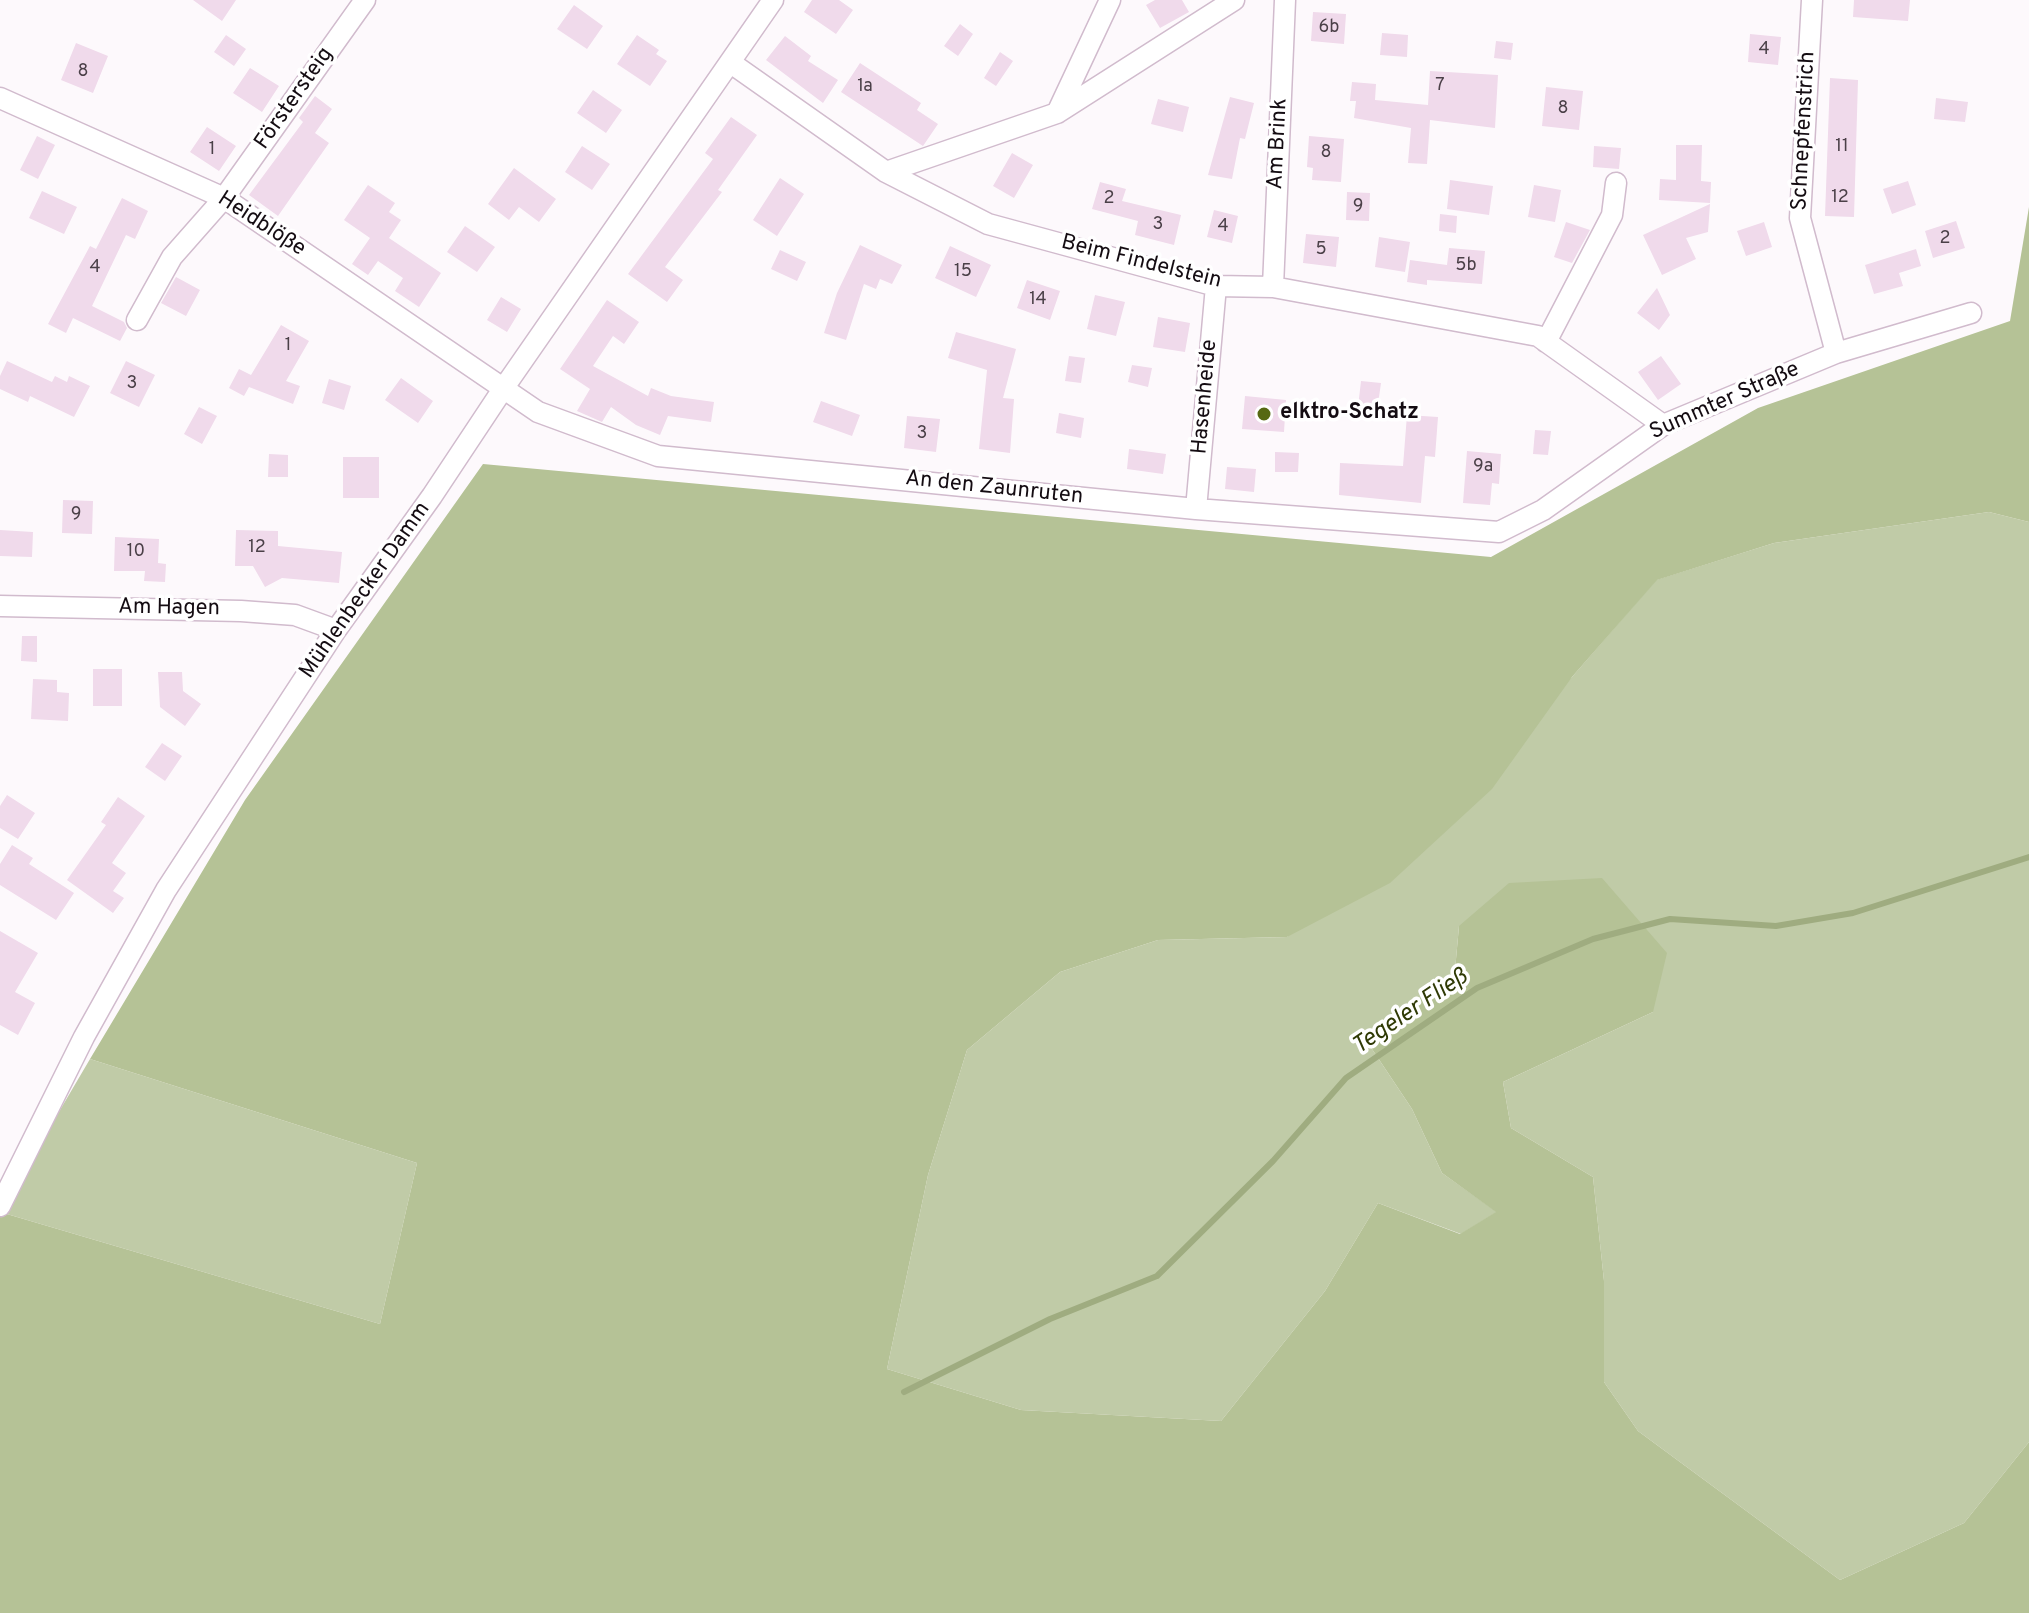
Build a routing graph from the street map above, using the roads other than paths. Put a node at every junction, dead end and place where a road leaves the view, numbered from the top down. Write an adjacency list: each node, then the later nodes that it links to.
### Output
1 (365, 0): 12 (street, Förstersteig)
2 (773, 0): 7 (street, Mühlenbecker Damm)
3 (1110, 0): 9 (street)
4 (1234, 0): 9 (street)
5 (1285, 0): 14 (street, Am Brink)
6 (1812, 0): 18 (street, Schnepfenstrich)
7 (731, 63): 10 (street, Beim Findelstein); 19 (street, Mühlenbecker Damm)
8 (0, 98): 12 (street, Heidblöße)
9 (1057, 113): 10 (street)
10 (886, 172): 13 (street, Beim Findelstein)
11 (1616, 183): 17 (street)
12 (224, 198): 16 (street, Förstersteig); 19 (street, Heidblöße)
13 (1216, 286): 14 (street, Beim Findelstein); 21 (street, Hasenheide)
14 (1273, 287): 17 (street, Beim Findelstein)
15 (1971, 313): 18 (street, Summter Straße)
16 (137, 320)
17 (1546, 342): 20 (street, Beim Findelstein)
18 (1836, 353): 20 (street, Summter Straße)
19 (503, 389): 21 (street, An den Zaunruten); 24 (street, Mühlenbecker Damm)
20 (1663, 425): 22 (street, Summter Straße)
21 (1196, 509): 22 (street, An den Zaunruten)
22 (1499, 532)
23 (0, 606): 24 (street, Am Hagen)
24 (336, 630): 25 (street, Mühlenbecker Damm)
25 (0, 1206)

